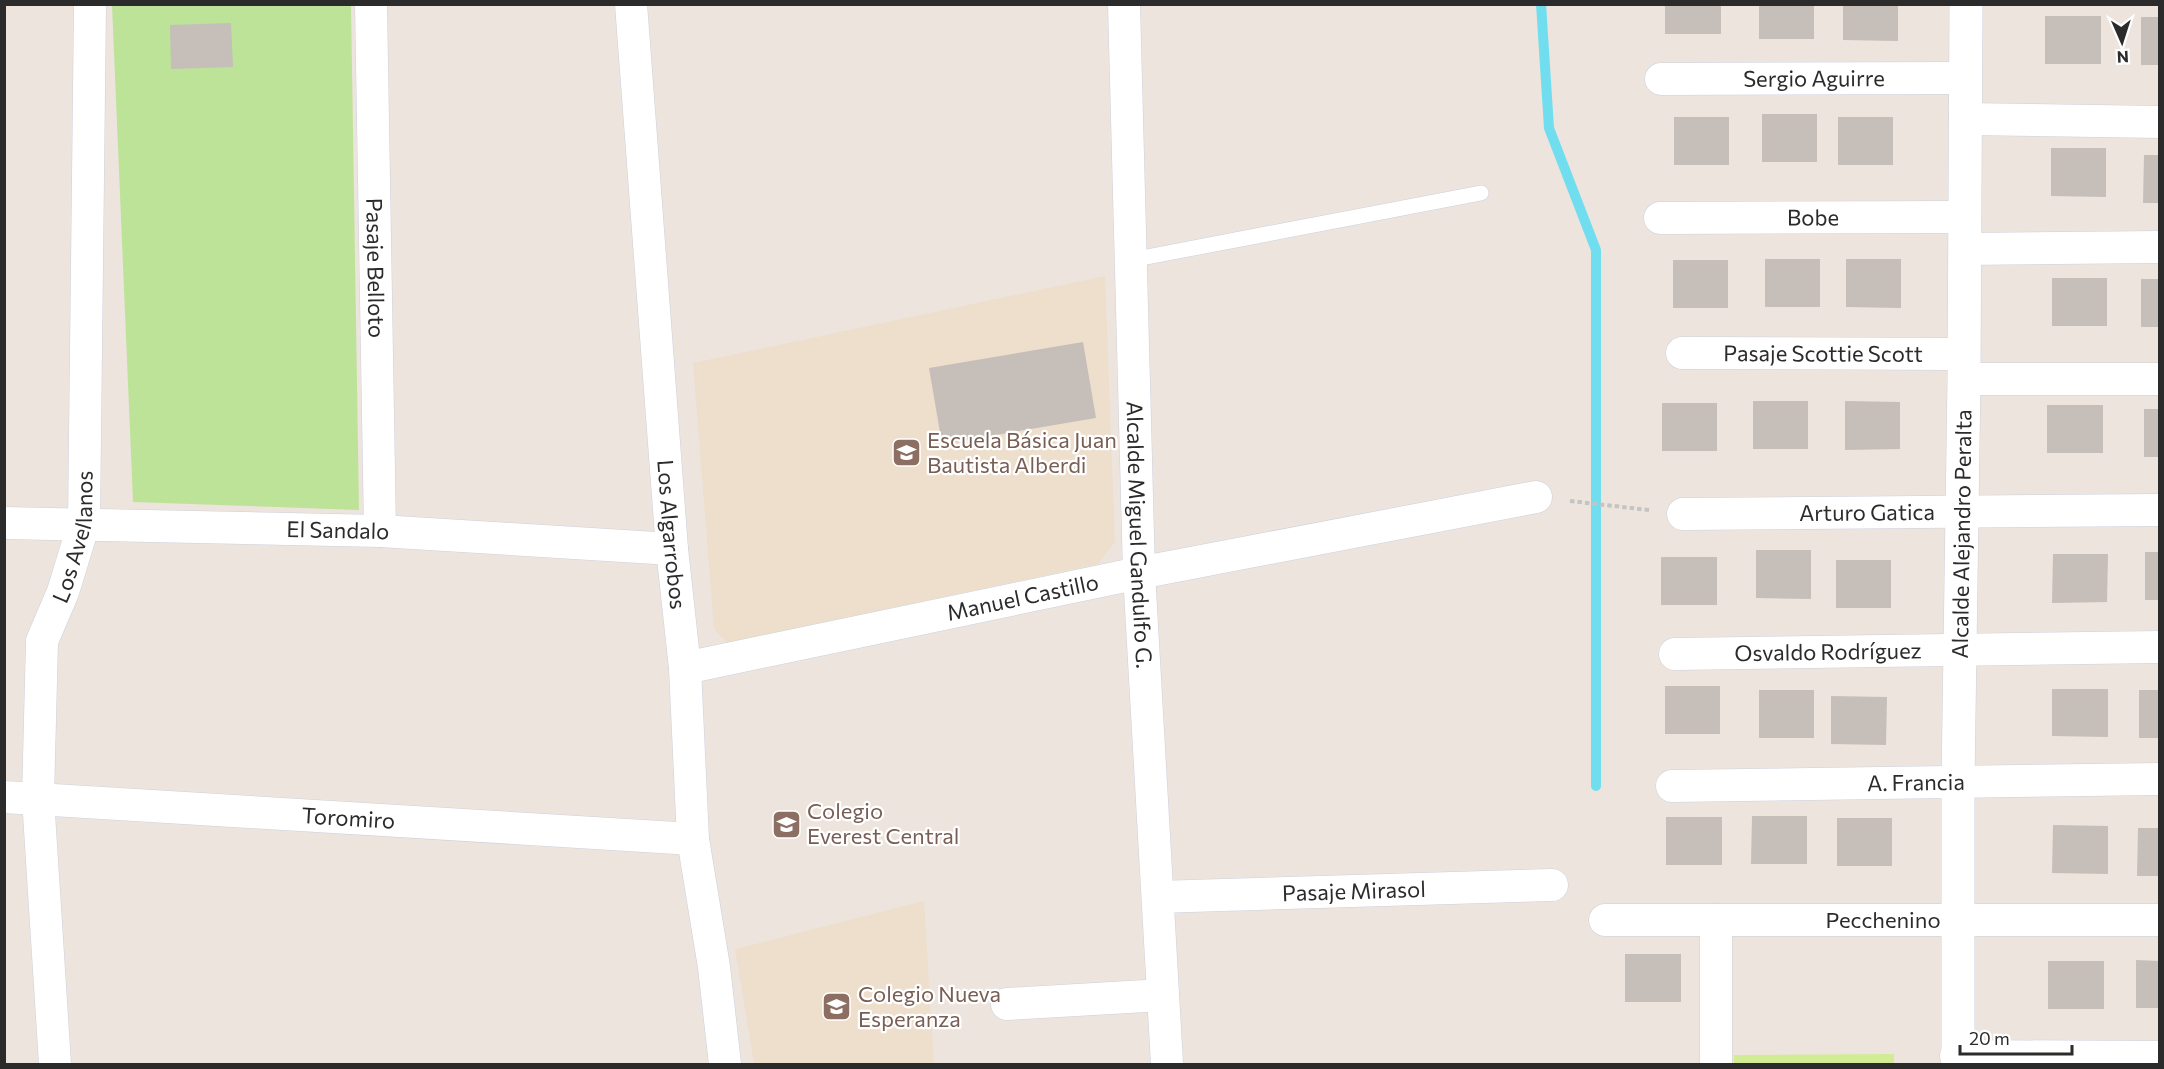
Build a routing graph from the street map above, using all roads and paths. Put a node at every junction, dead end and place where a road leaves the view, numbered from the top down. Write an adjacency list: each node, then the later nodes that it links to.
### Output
1 (90, 4): 23 (street, Los Avellanos)
2 (371, 4): 24 (street, Pasaje Belloto)
3 (631, 4): 25 (street, Los Algarrobos)
4 (1124, 4): 14 (street, Alcalde Miguel Gandulfo G.)
5 (1966, 4): 6 (street, Alcalde Alejandro Peralta)
6 (1966, 78): 7 (street, Sergio Aguirre); 8 (street, Alcalde Alejandro Peralta)
7 (1661, 79)
8 (1965, 119): 9 (street); 12 (street, Alcalde Alejandro Peralta)
9 (2160, 122)
10 (1481, 193): 14 (lane)
11 (1660, 218): 12 (street, Bobe)
12 (1965, 233): 13 (street, Bobe); 16 (street, Alcalde Alejandro Peralta)
13 (2160, 247)
14 (1131, 260): 26 (street, Alcalde Miguel Gandulfo G.)
15 (1682, 353): 16 (street, Pasaje Scottie Scott)
16 (1964, 366): 17 (street, Pasaje Scottie Scott); 19 (street, Alcalde Alejandro Peralta)
17 (2160, 379)
18 (1536, 497): 21 (path); 26 (street, Manuel Castillo)
19 (1963, 510): 20 (street, Arturo Gatica); 21 (street, Arturo Gatica); 28 (street, Alcalde Alejandro Peralta)
20 (2160, 510)
21 (1683, 514)
22 (4, 523): 23 (street, El Sandalo)
23 (84, 524): 24 (street, El Sandalo); 35 (street, Los Avellanos)
24 (380, 531): 25 (street, El Sandalo)
25 (672, 549): 30 (street, Los Algarrobos)
26 (1138, 573): 30 (street, Manuel Castillo); 38 (street, Alcalde Miguel Gandulfo G.)
27 (2160, 647): 28 (street, Osvaldo Rodríguez)
28 (1961, 649): 29 (street, Osvaldo Rodríguez); 32 (street, Alcalde Alejandro Peralta)
29 (1675, 654)
30 (686, 668): 36 (street, Los Algarrobos)
31 (2160, 779): 32 (street, A. Francia)
32 (1958, 783): 33 (street, A. Francia); 42 (street, Alcalde Alejandro Peralta)
33 (1672, 786)
34 (4, 797): 35 (street, Toromiro)
35 (38, 798): 36 (street, Toromiro); 47 (street, Los Avellanos)
36 (693, 839): 48 (street, Los Algarrobos)
37 (1552, 885): 38 (street, Pasaje Mirasol)
38 (1158, 897): 43 (street, Alcalde Miguel Gandulfo G.)
39 (1605, 920): 40 (street, Pecchenino)
40 (1716, 920): 42 (street, Pecchenino); 50 (street)
41 (2160, 920): 42 (street, Pecchenino)
42 (1958, 921): 46 (street, Alcalde Alejandro Peralta)
43 (1163, 995): 44 (street); 49 (street, Alcalde Miguel Gandulfo G.)
44 (1006, 1004)
45 (2160, 1058): 46 (street)
46 (1957, 1060)
47 (55, 1065)
48 (725, 1065)
49 (1167, 1065)
50 (1716, 1065)

